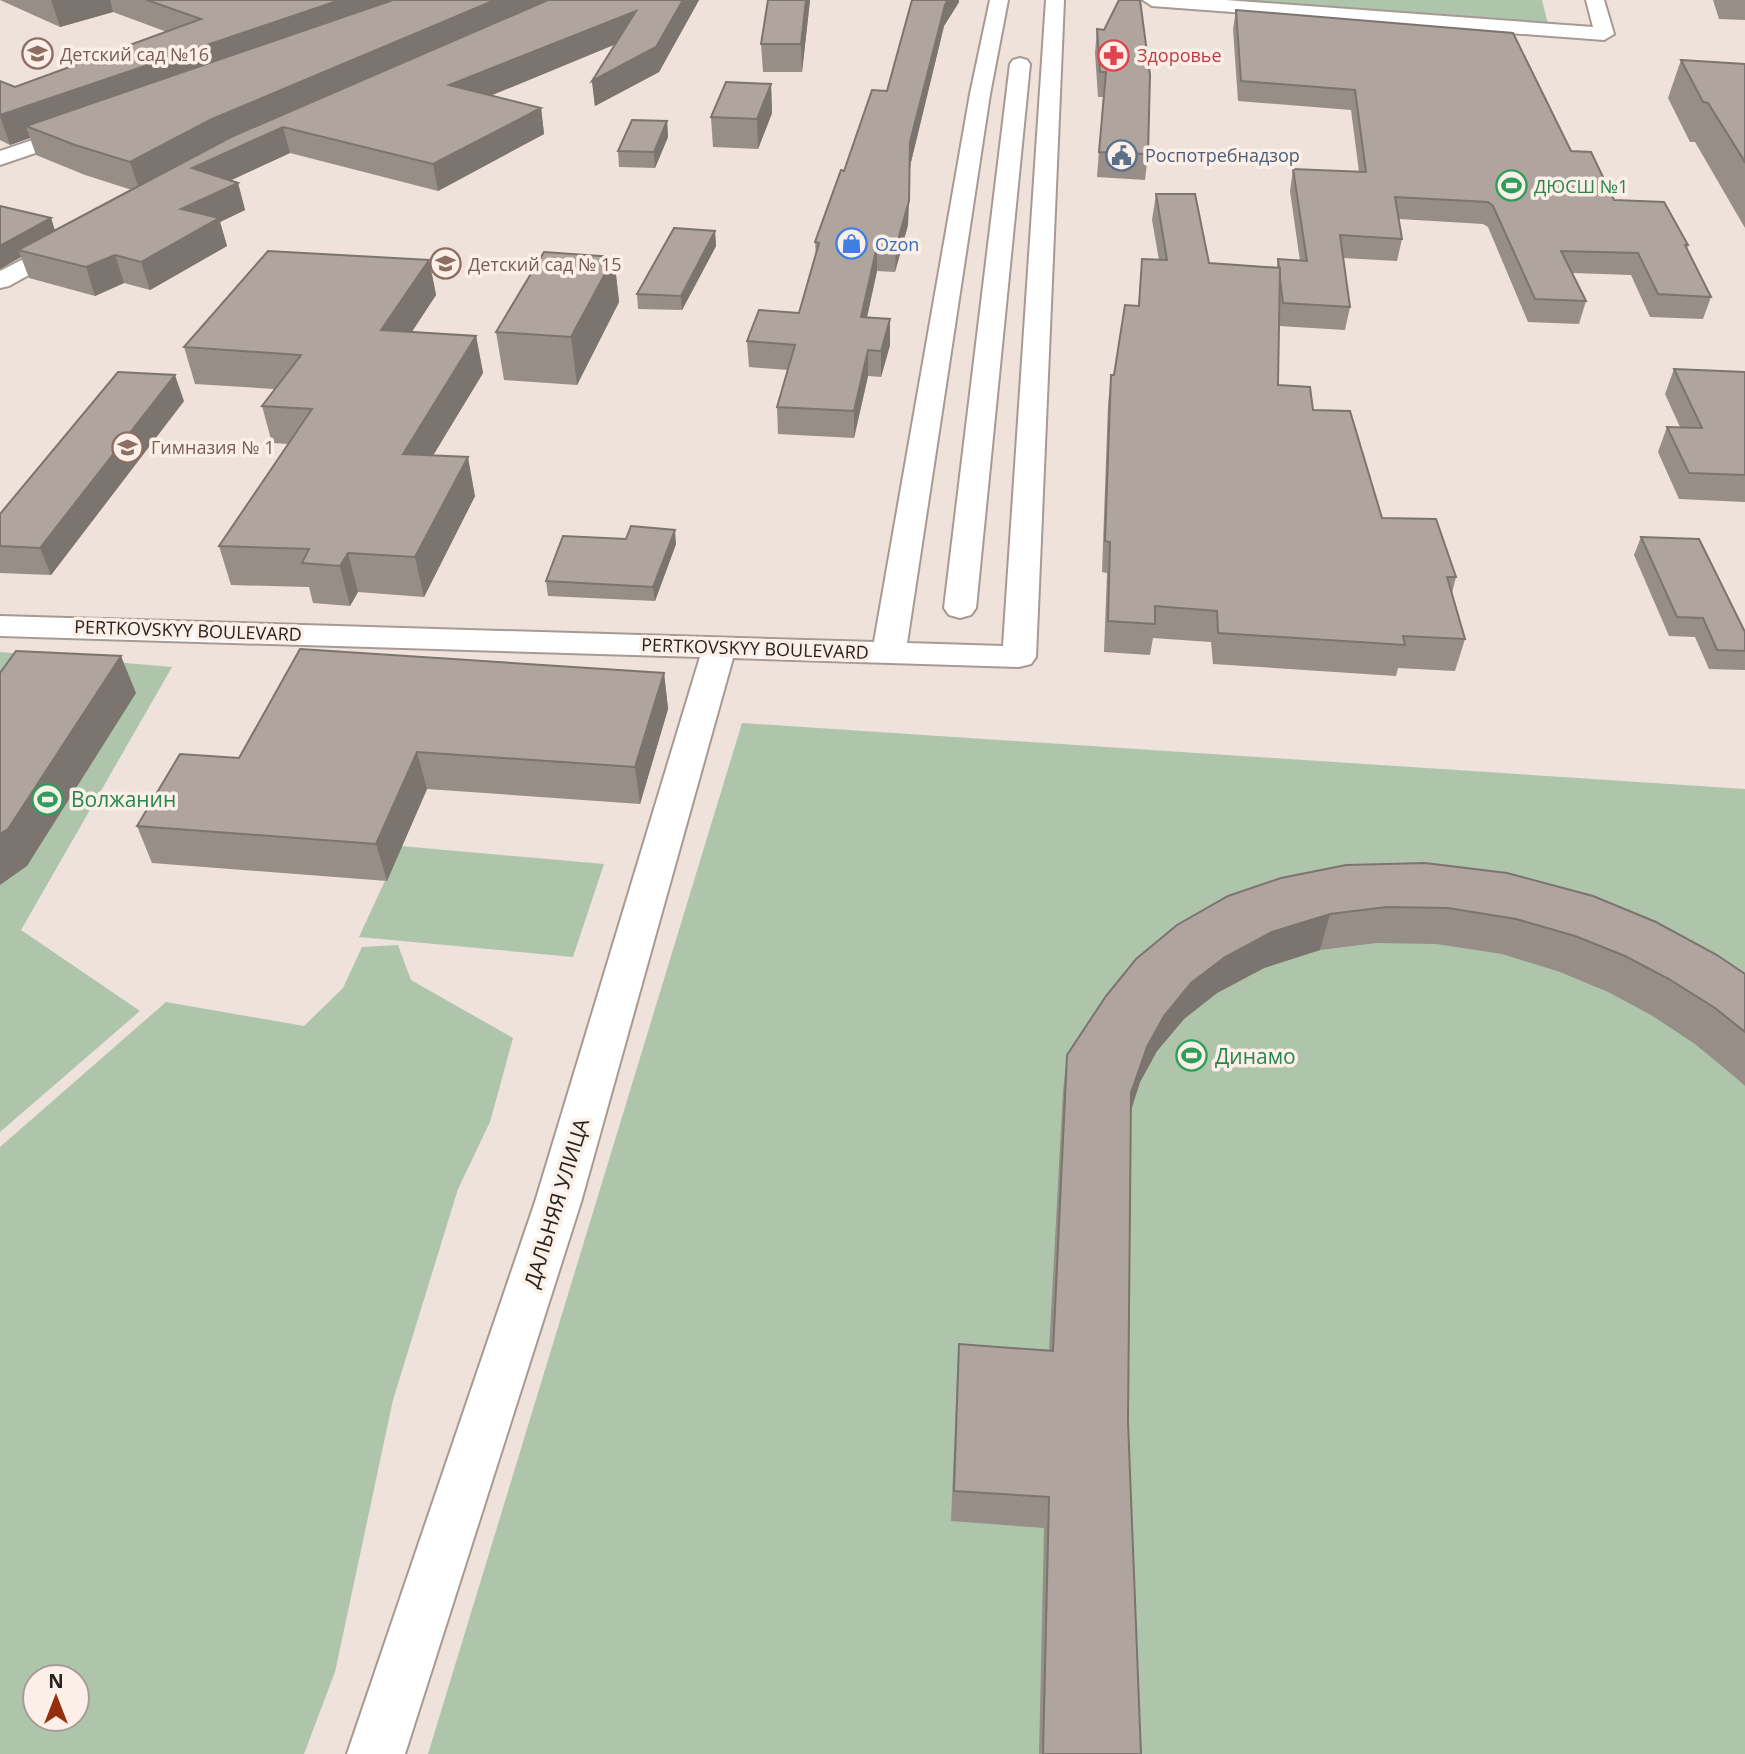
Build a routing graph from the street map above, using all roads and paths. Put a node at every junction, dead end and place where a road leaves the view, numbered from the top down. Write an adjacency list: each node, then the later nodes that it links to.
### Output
1 (999, 0): 13 (street, PERTKOVSKYY BOULEVARD)
2 (1055, 0): 13 (street)
3 (1152, 0): 4 (street)
4 (1595, 0)
5 (1020, 64): 10 (street)
6 (106, 121): 7 (street)
7 (0, 158)
8 (84, 235): 9 (street)
9 (0, 281)
10 (960, 608)
11 (0, 626): 12 (street, PERTKOVSKYY BOULEVARD)
12 (720, 647): 13 (street, PERTKOVSKYY BOULEVARD); 14 (street, ДАЛЬНЯЯ УЛИЦА)
13 (889, 653)
14 (376, 1754)

